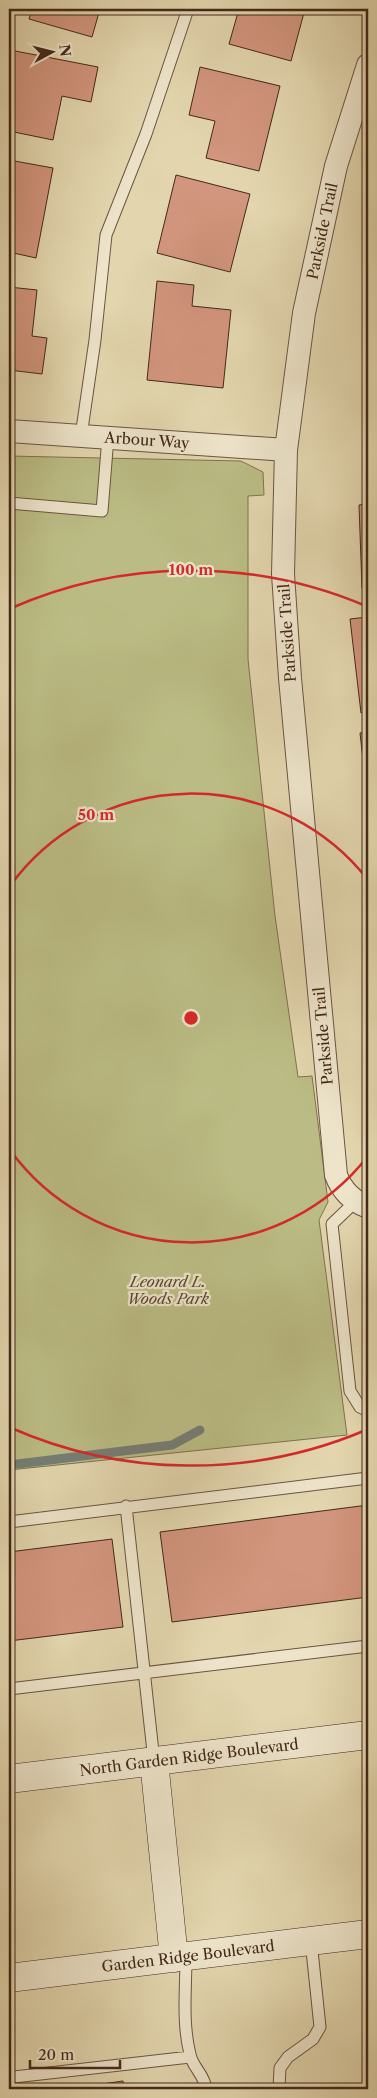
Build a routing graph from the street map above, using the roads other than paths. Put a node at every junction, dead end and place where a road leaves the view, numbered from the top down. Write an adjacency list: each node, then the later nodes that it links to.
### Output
1 (188, 9): 4 (lane)
2 (368, 65): 6 (street, Parkside Trail)
3 (9, 431): 4 (street, Arbour Way)
4 (81, 436): 5 (street, Arbour Way)
5 (108, 438): 6 (street, Arbour Way); 7 (lane)
6 (286, 450): 8 (street, Parkside Trail)
7 (9, 503)
8 (361, 1204): 9 (lane)
9 (368, 1411)
10 (368, 1478): 11 (lane)
11 (126, 1506): 12 (lane); 14 (lane)
12 (9, 1522)
13 (368, 1646): 14 (lane)
14 (145, 1673): 15 (lane); 17 (lane)
15 (9, 1690)
16 (368, 1735): 17 (main road, North Garden Ridge Boulevard)
17 (154, 1761): 18 (main road, North Garden Ridge Boulevard); 21 (main road)
18 (9, 1779)
19 (368, 1934): 20 (main road, Garden Ridge Boulevard)
20 (311, 1941): 21 (main road, Garden Ridge Boulevard); 26 (lane)
21 (180, 1957): 22 (main road, Garden Ridge Boulevard); 23 (lane)
22 (9, 1978)
23 (190, 2057): 24 (lane); 25 (lane)
24 (9, 2076)
25 (206, 2089)
26 (279, 2089)

